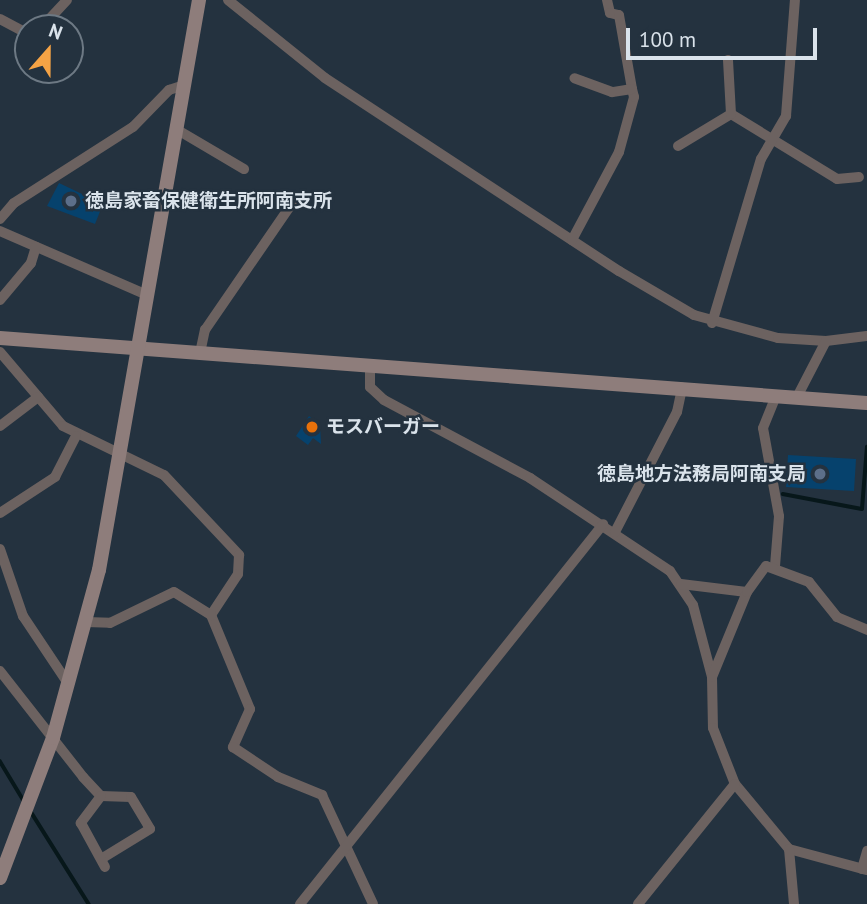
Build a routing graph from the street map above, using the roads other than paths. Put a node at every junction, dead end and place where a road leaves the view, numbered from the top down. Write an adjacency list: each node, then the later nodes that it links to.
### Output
1 (67, 0): 6 (street)
2 (199, 0): 9 (street)
3 (607, 0): 10 (street)
4 (795, 0): 13 (street)
5 (235, 1): 20 (street)
6 (54, 14)
7 (728, 60): 11 (street)
8 (574, 78): 10 (street)
9 (184, 85): 12 (street); 18 (street)
10 (632, 89): 20 (street)
11 (731, 114): 13 (street); 14 (street)
12 (176, 129): 15 (street); 22 (street)
13 (771, 143): 16 (street); 24 (street)
14 (678, 146)
15 (244, 169)
16 (859, 177)
17 (295, 199): 30 (street)
18 (0, 219)
19 (0, 231): 21 (street)
20 (572, 240): 24 (street)
21 (36, 247): 22 (street); 23 (street)
22 (147, 295): 28 (street)
23 (0, 300)
24 (712, 323): 27 (street)
25 (867, 336): 27 (street)
26 (0, 338): 28 (street)
27 (826, 341): 35 (street)
28 (139, 349): 30 (street); 39 (street)
29 (0, 352): 34 (street)
30 (200, 353): 31 (street)
31 (370, 365): 32 (street); 41 (street)
32 (682, 388): 33 (street); 42 (street)
33 (776, 396): 35 (street); 44 (street)
34 (38, 397): 37 (street); 38 (street)
35 (797, 397): 36 (street)
36 (867, 403)
37 (0, 426)
38 (76, 436): 39 (street); 40 (street)
39 (119, 456): 47 (street); 48 (street)
40 (0, 513)
41 (603, 524): 42 (street); 56 (street)
42 (615, 532): 45 (street)
43 (0, 549): 52 (street)
44 (775, 566): 46 (street); 49 (street)
45 (681, 584): 46 (street); 51 (street)
46 (747, 592): 51 (street)
47 (211, 615): 48 (street); 56 (street)
48 (86, 622): 52 (street)
49 (867, 630)
50 (0, 671): 53 (street)
51 (712, 677): 54 (street)
52 (70, 687): 53 (street)
53 (53, 738): 55 (street); 60 (street)
54 (734, 783): 57 (street); 63 (street)
55 (101, 796): 55 (street)
56 (346, 845): 61 (street); 62 (street)
57 (789, 849): 59 (street); 64 (street)
58 (867, 851): 59 (street)
59 (864, 870)
60 (0, 877)
61 (300, 904)
62 (373, 904)
63 (638, 904)
64 (794, 904)

